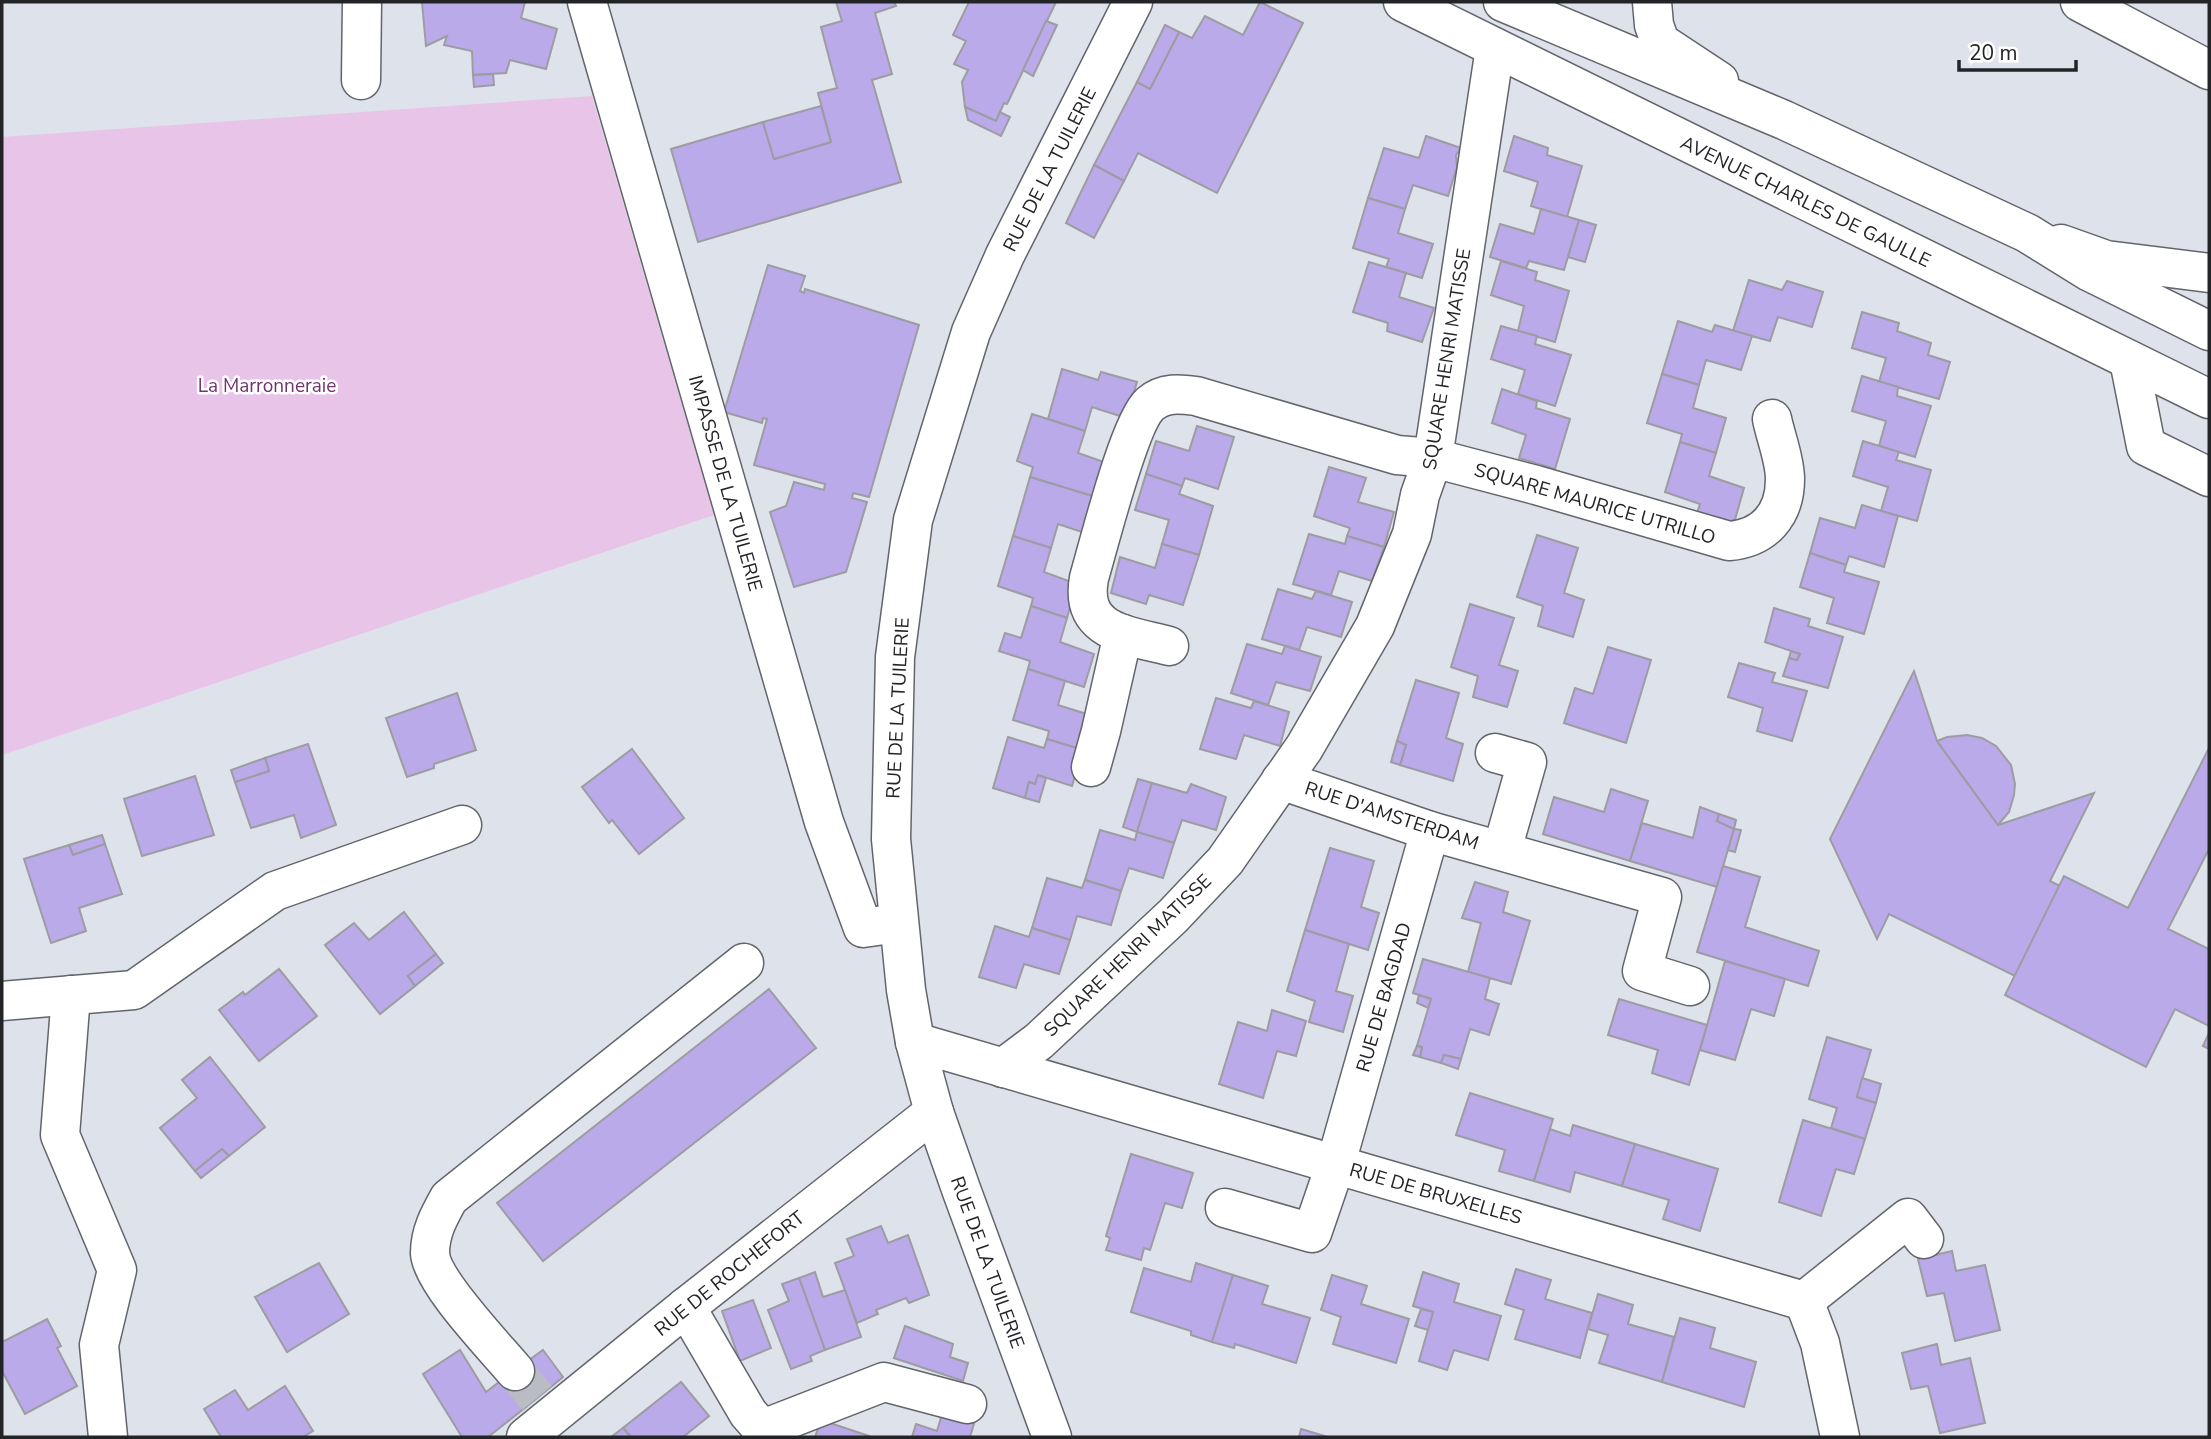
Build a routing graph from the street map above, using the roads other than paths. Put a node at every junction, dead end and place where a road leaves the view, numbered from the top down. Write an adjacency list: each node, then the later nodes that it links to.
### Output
1 (362, 2): 10 (street)
2 (587, 2): 28 (street, IMPASSE DE LA TUILERIE)
3 (1133, 2): 28 (street, RUE DE LA TUILERIE)
4 (1403, 2): 8 (street, AVENUE CHARLES DE GAULLE)
5 (1652, 2): 11 (street)
6 (2080, 2): 9 (street)
7 (1512, 4): 11 (street)
8 (1495, 48): 15 (street, AVENUE CHARLES DE GAULLE); 18 (street, SQUARE HENRI MATISSE)
9 (2209, 70)
10 (361, 80)
11 (1784, 120): 12 (street)
12 (2027, 233): 13 (street); 14 (street)
13 (2209, 273)
14 (2209, 331)
15 (2129, 360): 16 (street, AVENUE CHARLES DE GAULLE); 19 (street)
16 (2209, 399)
17 (1772, 419): 18 (street, SQUARE MAURICE UTRILLO)
18 (1433, 458): 20 (street, SQUARE MAURICE UTRILLO); 24 (street, SQUARE HENRI MATISSE)
19 (2209, 477)
20 (1123, 634): 21 (street, SQUARE MAURICE UTRILLO); 23 (street)
21 (1170, 646)
22 (1494, 753): 27 (street)
23 (1091, 767)
24 (1281, 780): 26 (street, RUE D'AMSTERDAM); 34 (street, SQUARE HENRI MATISSE)
25 (462, 825): 31 (street)
26 (1430, 831): 27 (street, RUE D'AMSTERDAM); 36 (street, RUE DE BAGDAD)
27 (1502, 850): 30 (street, RUE D'AMSTERDAM)
28 (898, 923): 33 (street, RUE DE LA TUILERIE)
29 (744, 963): 42 (street)
30 (1690, 986)
31 (71, 995): 32 (street); 44 (street)
32 (2, 1001)
33 (915, 1042): 34 (street, RUE DE BRUXELLES); 35 (street, RUE DE LA TUILERIE)
34 (1003, 1068): 36 (street, RUE DE BRUXELLES)
35 (934, 1112): 40 (street, RUE DE ROCHEFORT); 45 (street, RUE DE LA TUILERIE)
36 (1336, 1163): 37 (street, RUE DE BAGDAD); 39 (street, RUE DE BRUXELLES)
37 (1224, 1208)
38 (1924, 1239): 39 (street)
39 (1804, 1301): 46 (street)
40 (686, 1307): 42 (street, RUE DE ROCHEFORT); 43 (street)
41 (967, 1404): 43 (street)
42 (532, 1405)
43 (766, 1433)
44 (108, 1437)
45 (1052, 1437)
46 (1840, 1437)

